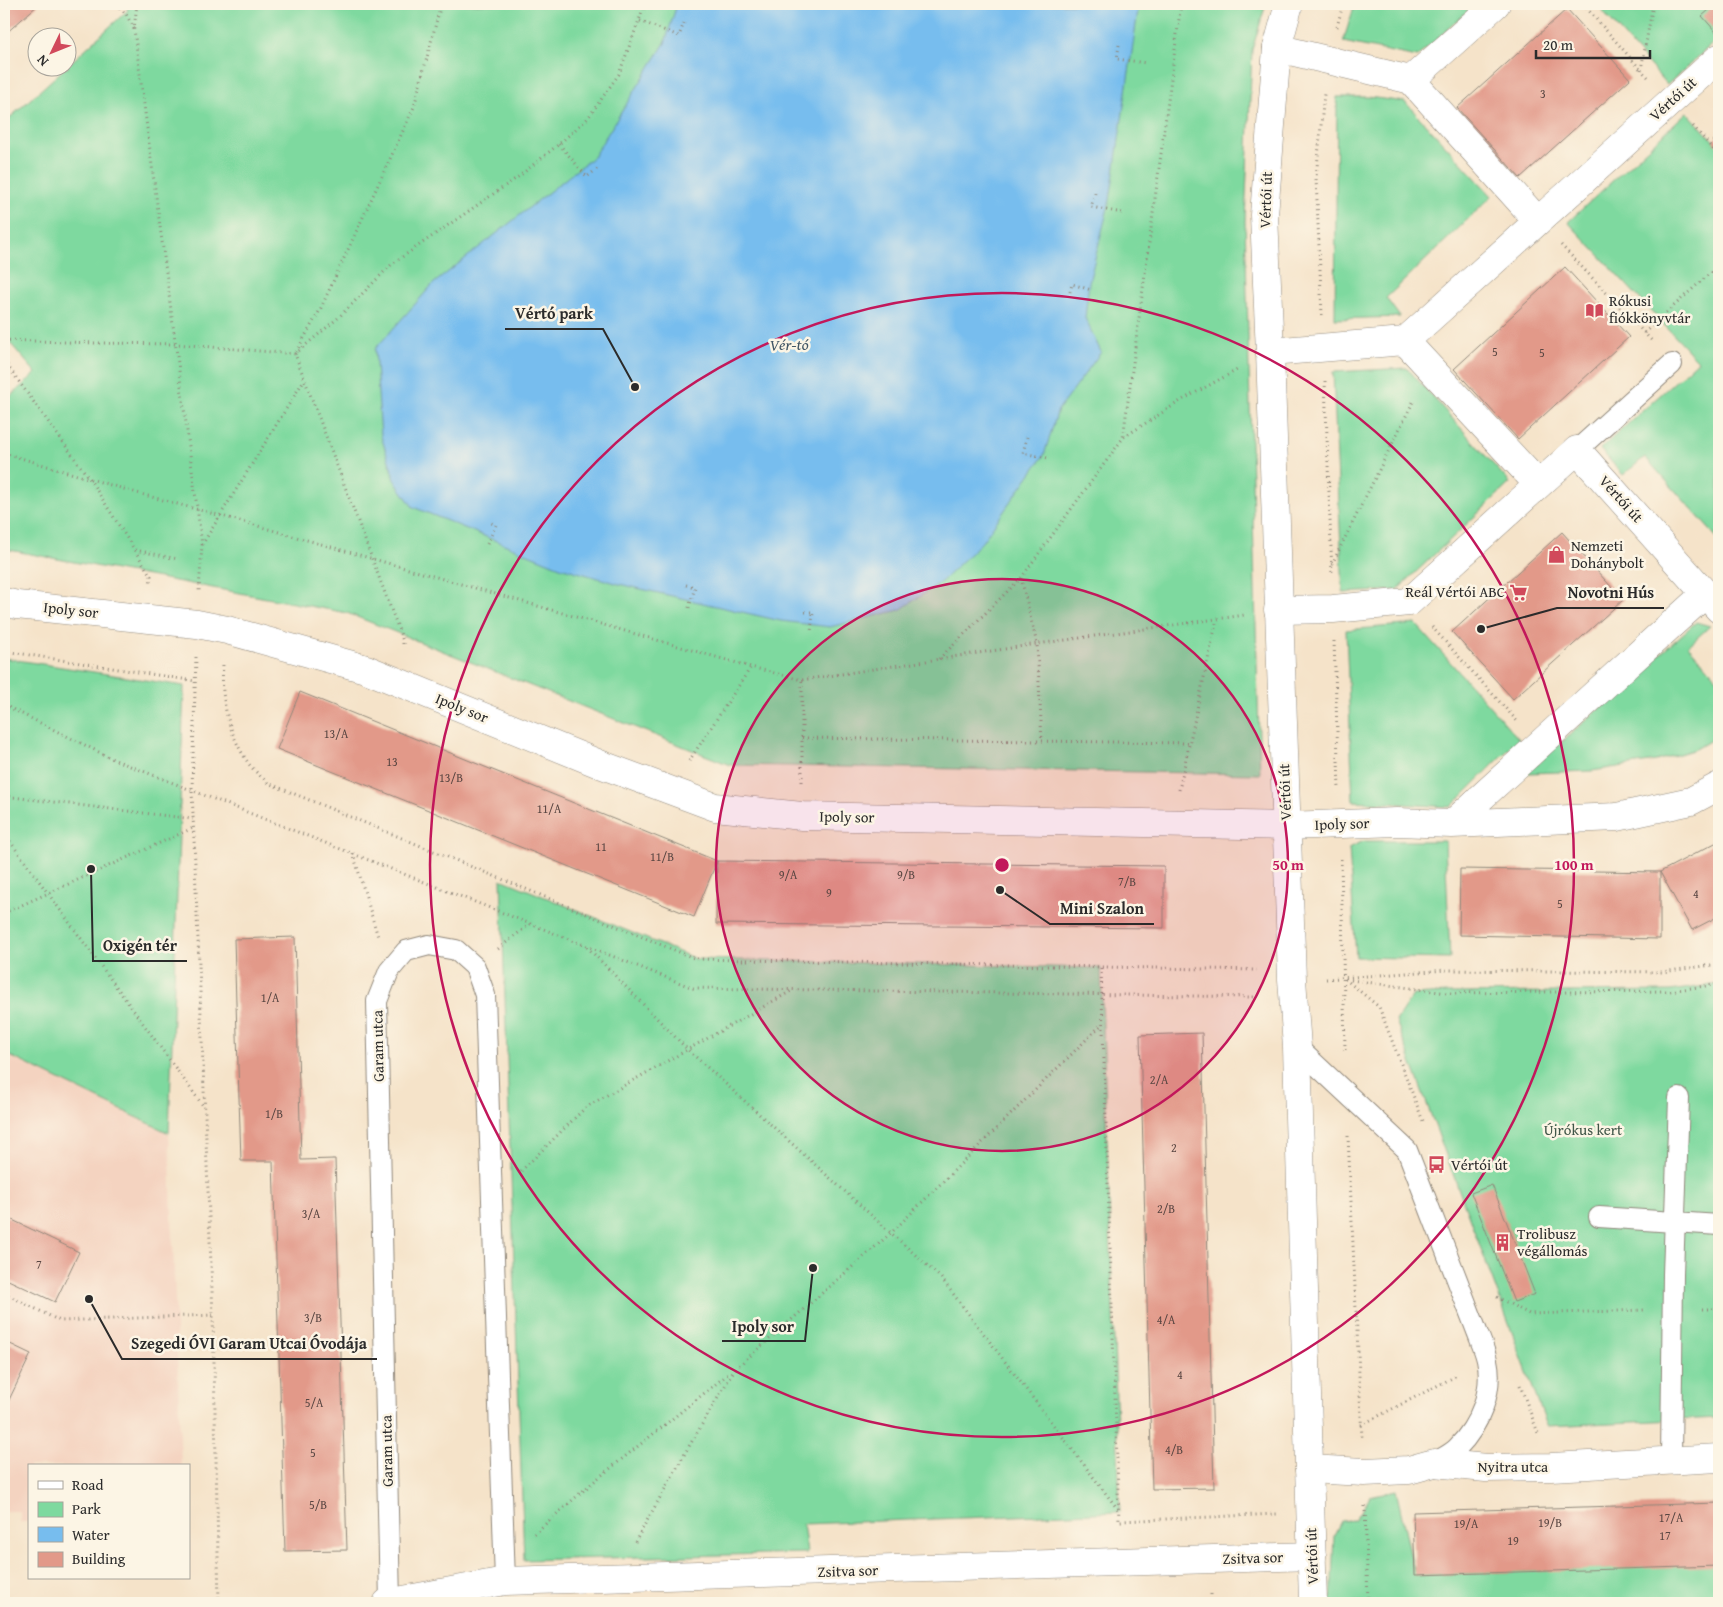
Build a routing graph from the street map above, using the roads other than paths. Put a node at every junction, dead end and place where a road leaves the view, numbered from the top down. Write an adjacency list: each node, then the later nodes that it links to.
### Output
1 (1289, 4): 3 (street, Vértói út)
2 (1496, 4): 5 (street)
3 (1277, 48): 5 (street); 8 (street, Vértói út)
4 (1719, 58): 6 (street, Vértói út)
5 (1411, 80): 6 (street)
6 (1538, 221): 7 (street, Vértói út)
7 (1405, 341): 8 (street); 11 (street)
8 (1270, 352): 14 (street, Vértói út)
9 (1672, 364): 10 (lane)
10 (1577, 450): 11 (street); 12 (street, Vértói út)
11 (1538, 484): 14 (street)
12 (1712, 601): 16 (street)
13 (4, 602): 17 (street, Ipoly sor)
14 (1278, 610): 17 (street, Vértói út)
15 (1719, 786): 16 (street, Ipoly sor)
16 (1452, 824): 17 (street, Ipoly sor)
17 (1286, 826): 18 (street, Vértói út)
18 (1298, 1047): 25 (lane); 26 (street, Vértói út)
19 (1679, 1098): 21 (lane)
20 (1599, 1217): 21 (lane)
21 (1675, 1222): 22 (lane); 24 (lane)
22 (1719, 1225)
23 (1719, 1458): 24 (street, Nyitra utca)
24 (1671, 1460): 25 (street, Nyitra utca)
25 (1434, 1463): 26 (street, Nyitra utca)
26 (1309, 1469): 27 (street, Vértói út)
27 (1312, 1556): 28 (street, Zsitva sor); 30 (street, Vértói út)
28 (505, 1571): 29 (street, Zsitva sor); 29 (lane, Garam utca)
29 (389, 1603)
30 (1313, 1603)

